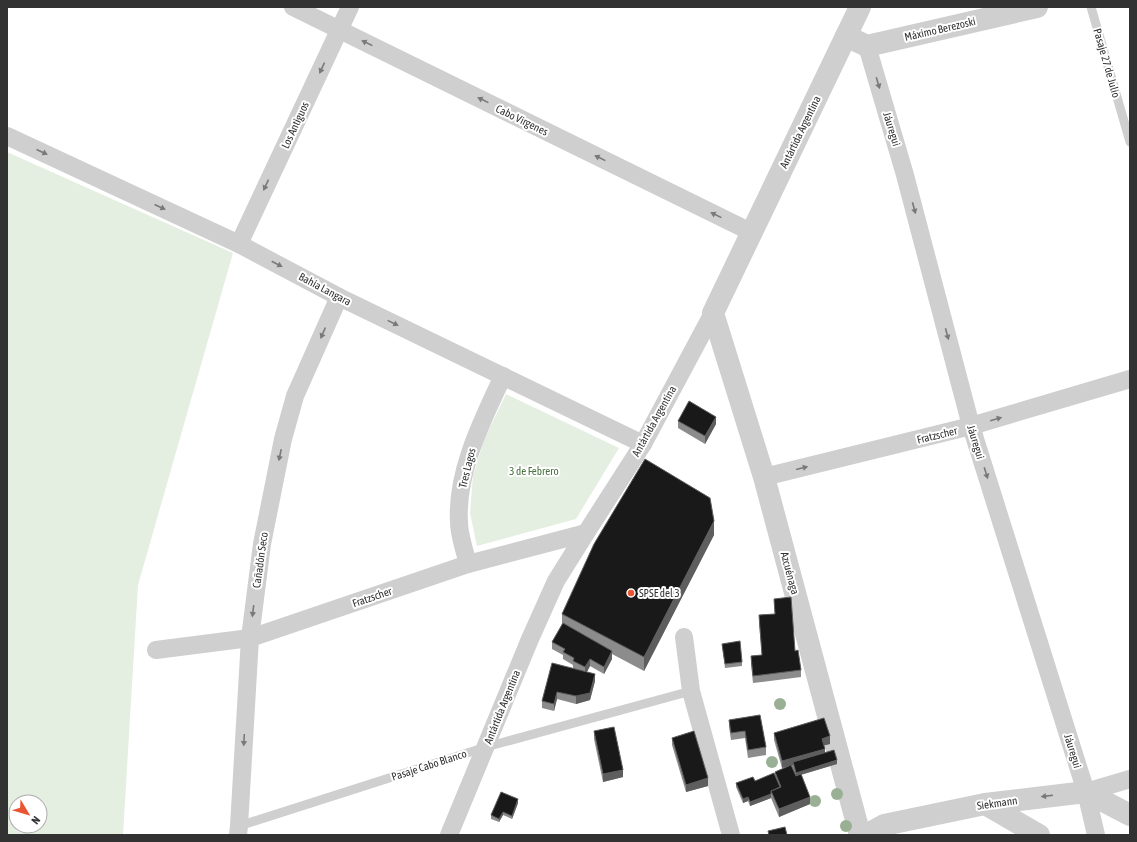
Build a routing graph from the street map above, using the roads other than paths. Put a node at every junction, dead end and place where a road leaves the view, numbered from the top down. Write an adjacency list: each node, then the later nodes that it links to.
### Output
1 (293, 7): 6 (street, Cabo Virgenes)
2 (350, 7): 6 (street, Los Antiguos)
3 (860, 7): 7 (street, Antártida Argentina)
4 (1037, 7): 8 (street, Máximo Berezoski)
5 (1091, 7): 10 (lane, Pasaje 27 de Julio)
6 (339, 30): 11 (street, Cabo Virgenes, one-way to 6); 12 (street, Los Antiguos, one-way to 12)
7 (846, 36): 8 (street); 11 (street, Antártida Argentina)
8 (867, 46): 17 (street, Jáuregui, one-way to 17)
9 (7, 136): 12 (street, Bahía Langara, one-way to 12)
10 (1130, 142)
11 (751, 232): 14 (street, Antártida Argentina)
12 (239, 244): 13 (street, Bahía Langara, one-way to 13)
13 (340, 297): 15 (street, Bahía Langara, one-way to 15); 23 (street, Cañadón Seco, one-way to 23)
14 (713, 313): 18 (street, Antártida Argentina); 19 (street, Azcuénaga)
15 (503, 376): 18 (street, Bahía Langara); 21 (street, Tres Lagos)
16 (1130, 379): 17 (street, Fratzscher, one-way to 16)
17 (971, 426): 19 (street, Fratzscher, one-way to 17); 28 (street, Jáuregui, one-way to 28)
18 (643, 444): 20 (street, Antártida Argentina)
19 (764, 477): 34 (street, Azcuénaga)
20 (586, 532): 21 (street, Fratzscher); 26 (street, Antártida Argentina)
21 (468, 564): 23 (street, Fratzscher)
22 (684, 637): 25 (street)
23 (250, 638): 24 (street, Fratzscher); 31 (street, Cañadón Seco, one-way to 31)
24 (156, 650)
25 (691, 691): 26 (lane, Pasaje Cabo Blanco); 33 (street)
26 (486, 747): 31 (lane, Pasaje Cabo Blanco); 32 (street, Antártida Argentina)
27 (1130, 779): 28 (street, Siekmann)
28 (1086, 792): 29 (street, Siekmann, one-way to 29); 30 (street); 37 (street, Jáuregui)
29 (985, 804): 35 (street, Siekmann); 36 (street)
30 (1130, 815)
31 (238, 830)
32 (449, 835)
33 (731, 835)
34 (860, 835)
35 (866, 835)
36 (1039, 835)
37 (1096, 835)

